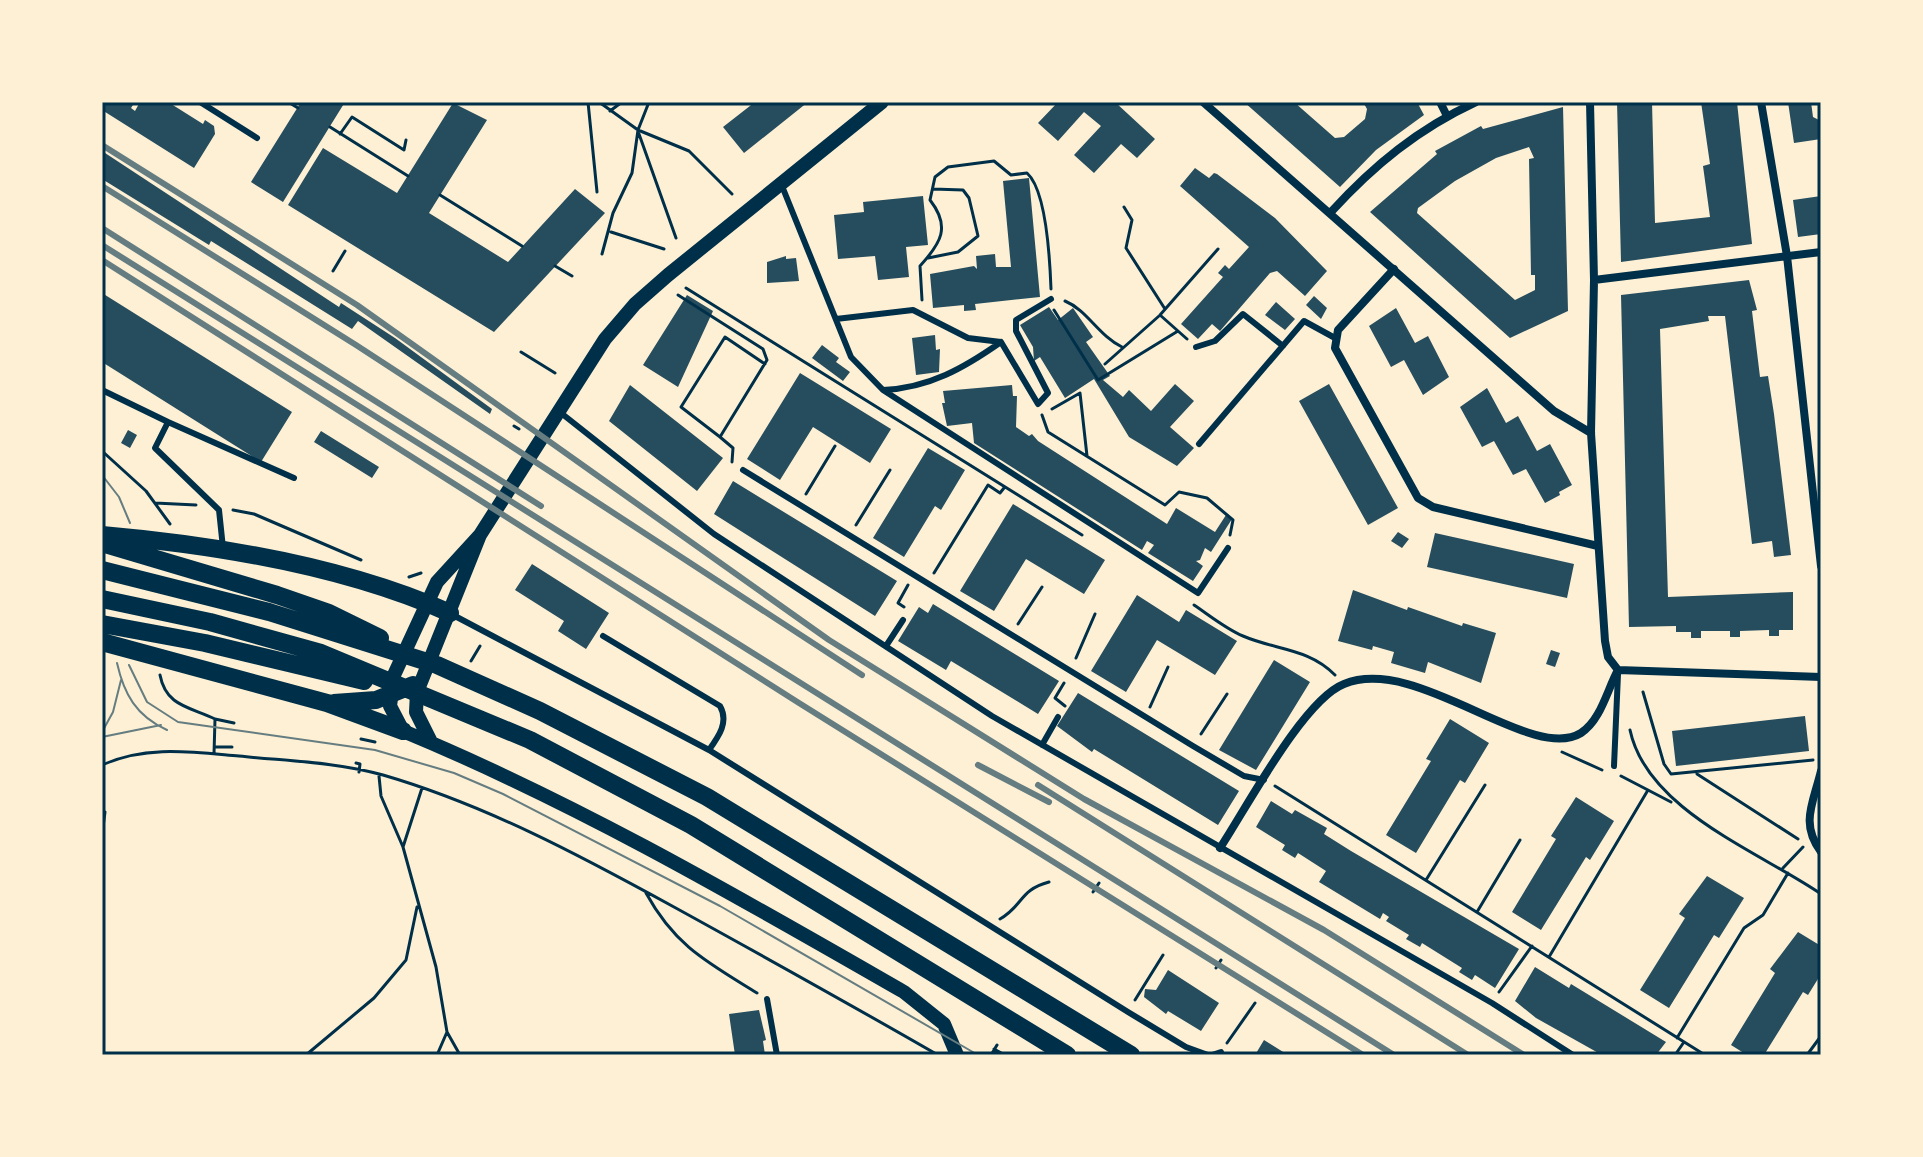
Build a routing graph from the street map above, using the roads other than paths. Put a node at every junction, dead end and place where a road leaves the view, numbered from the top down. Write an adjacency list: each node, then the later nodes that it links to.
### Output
1 (200, 102): 9 (lane)
2 (1203, 102): 11 (street)
3 (1440, 102): 8 (street)
4 (1476, 102): 8 (street)
5 (1590, 102): 15 (street)
6 (1761, 102): 13 (street)
7 (875, 104): 10 (street)
8 (1447, 116): 11 (street)
9 (257, 138)
10 (781, 182): 17 (lane); 24 (street)
11 (1331, 212): 14 (street)
12 (1821, 252): 13 (street)
13 (1787, 256): 15 (street); 36 (street)
14 (1394, 269): 18 (street); 26 (street)
15 (1594, 280): 26 (street)
16 (1049, 300): 19 (lane)
17 (836, 319): 19 (lane); 23 (lane)
18 (1335, 338): 20 (lane); 33 (street)
19 (1001, 342): 23 (lane)
20 (1283, 346): 21 (lane); 27 (lane)
21 (1196, 347)
22 (102, 390): 25 (lane)
23 (883, 390): 35 (lane)
24 (558, 411): 31 (street); 45 (lane)
25 (168, 422): 29 (lane); 34 (lane)
26 (1591, 433): 33 (street)
27 (1199, 444)
28 (743, 470): 59 (lane)
29 (294, 478)
30 (102, 535): 34 (highway)
31 (480, 535): 39 (street); 40 (street)
32 (102, 543): 46 (highway)
33 (1598, 546): 47 (street)
34 (223, 548): 39 (highway)
35 (1228, 548)
36 (1821, 566)
37 (102, 570): 46 (highway)
38 (102, 599): 49 (highway)
39 (427, 602): 40 (highway); 50 (street)
40 (450, 613): 49 (street); 56 (lane)
41 (903, 620): 45 (lane)
42 (102, 624): 49 (highway)
43 (603, 636): 56 (lane)
44 (102, 642): 51 (highway)
45 (886, 646): 55 (lane)
46 (437, 665): 67 (highway)
47 (1618, 670): 48 (street); 57 (lane); 59 (street)
48 (1821, 677)
49 (420, 688): 50 (highway); 54 (street); 66 (highway)
50 (389, 696): 51 (highway); 53 (street)
51 (327, 703): 53 (highway)
52 (1058, 717): 55 (lane)
53 (403, 731): 54 (street)
54 (430, 740): 65 (street)
55 (1042, 745): 60 (lane)
56 (709, 750): 68 (lane)
57 (1614, 770)
58 (1821, 771): 61 (street)
59 (1264, 780): 60 (street)
60 (1220, 848): 69 (lane)
61 (1817, 851)
62 (767, 999): 64 (lane)
63 (1221, 1052): 68 (lane)
64 (777, 1055)
65 (957, 1055)
66 (1067, 1055)
67 (1131, 1055)
68 (1210, 1055)
69 (1573, 1055)

